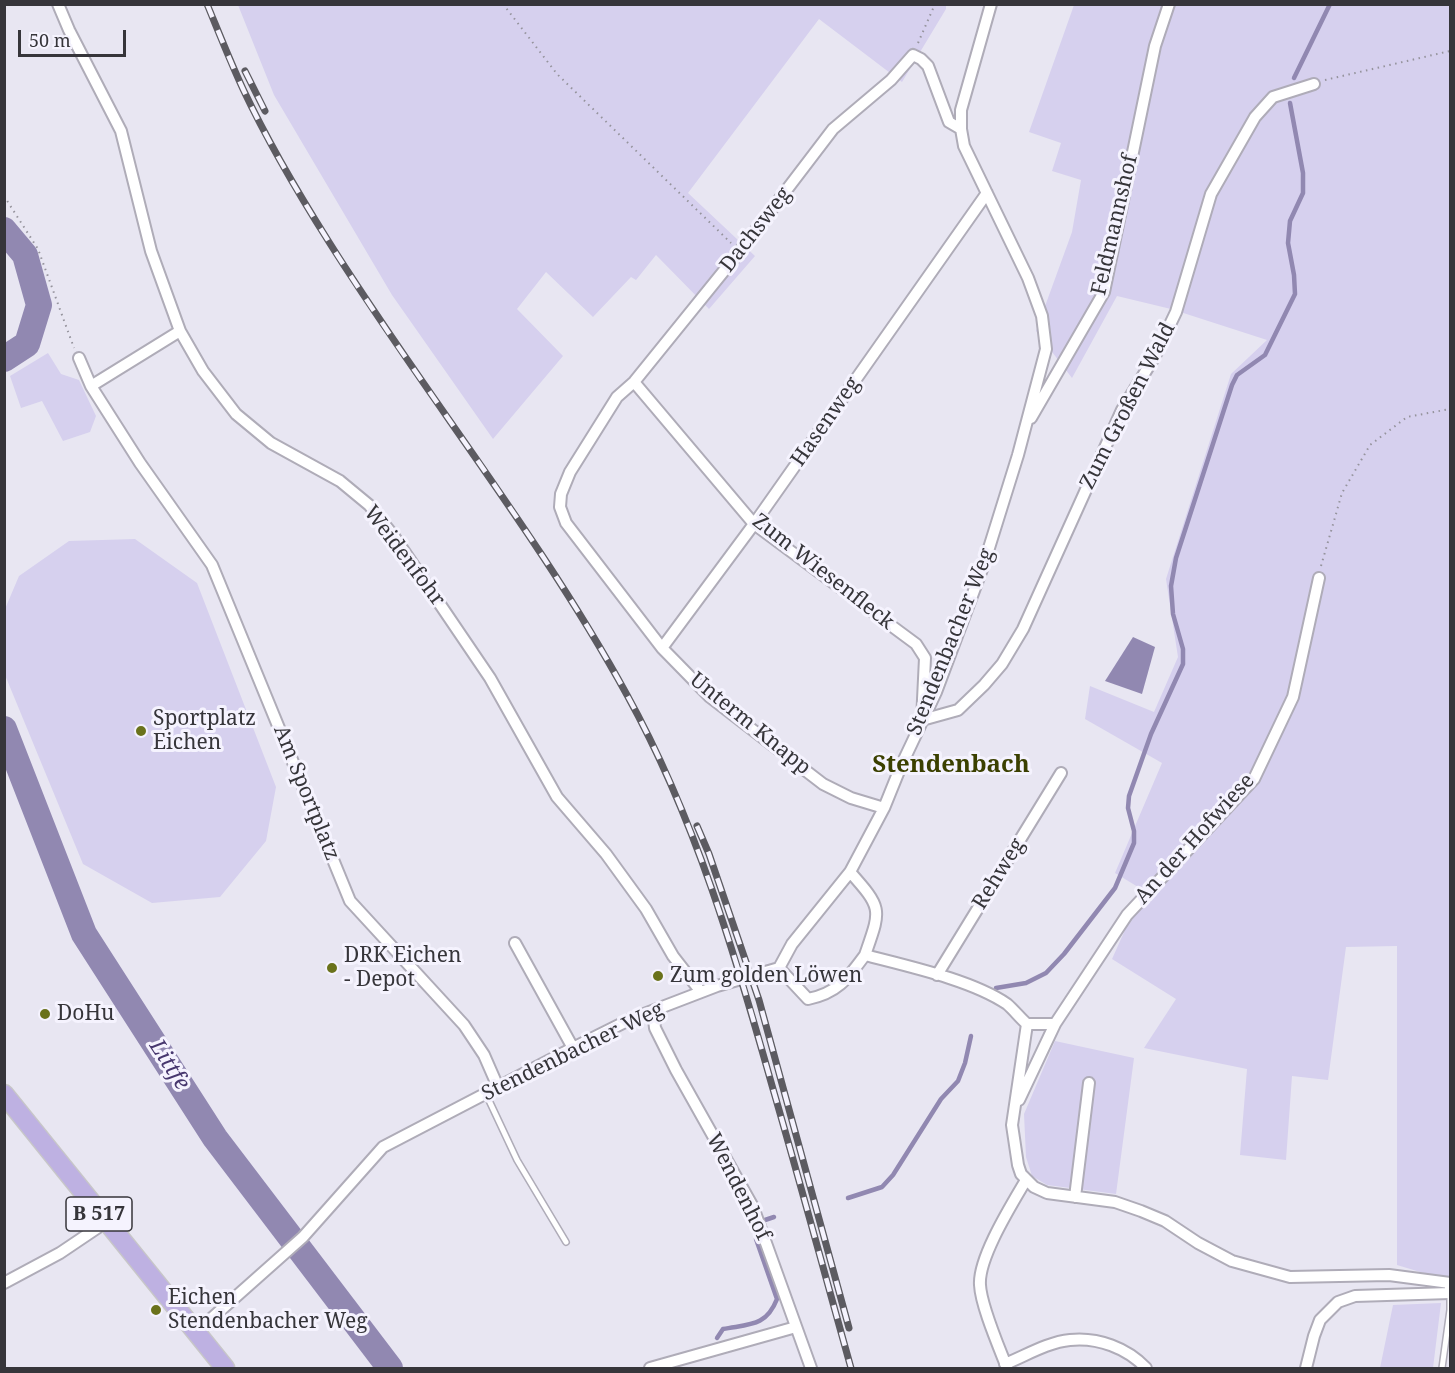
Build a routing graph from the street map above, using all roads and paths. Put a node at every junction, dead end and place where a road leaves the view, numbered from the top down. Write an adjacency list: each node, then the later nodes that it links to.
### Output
1 (58, 4): 13 (street, Weidenfohr)
2 (503, 4): 12 (path)
3 (935, 4): 7 (path)
4 (991, 4): 9 (street, Stendenbacher Weg)
5 (1169, 4): 18 (street, Feldmannshof)
6 (1450, 51): 8 (path)
7 (913, 55): 9 (street); 12 (street, Dachsweg)
8 (1314, 84): 23 (street, Zum Großen Wald)
9 (961, 129): 10 (street, Stendenbacher Weg)
10 (987, 193): 18 (street, Stendenbacher Weg); 20 (street, Hasenweg)
11 (4, 196): 14 (path)
12 (740, 251): 15 (street, Dachsweg)
13 (180, 331): 16 (street); 31 (street, Weidenfohr)
14 (79, 358): 16 (street, Am Sportplatz)
15 (634, 382): 19 (street, Dachsweg); 20 (street, Zum Wiesenfleck)
16 (91, 386): 37 (street, Am Sportplatz)
17 (1450, 409): 21 (path)
18 (1024, 431): 23 (street, Stendenbacher Weg)
19 (561, 494): 22 (street, Unterm Knapp)
20 (754, 524): 22 (street, Hasenweg); 23 (street, Zum Wiesenfleck)
21 (1318, 578): 34 (street, An der Hofwiese)
22 (662, 648): 25 (street, Unterm Knapp)
23 (922, 720): 25 (street, Stendenbacher Weg)
24 (1061, 773): 30 (street, Rehweg)
25 (884, 808): 26 (street, Stendenbacher Weg)
26 (850, 872): 28 (street); 29 (street, Stendenbacher Weg)
27 (515, 943): 35 (street)
28 (865, 955): 29 (street); 30 (street)
29 (779, 968): 31 (street, Stendenbacher Weg)
30 (937, 975): 33 (street)
31 (701, 992): 32 (street, Stendenbacher Weg)
32 (653, 1011): 35 (street, Stendenbacher Weg); 47 (street, Wendenhof)
33 (1027, 1024): 34 (street); 40 (street)
34 (1055, 1024): 40 (street, An der Hofwiese)
35 (573, 1048): 37 (street, Stendenbacher Weg)
36 (1089, 1083): 42 (street)
37 (498, 1087): 39 (street, Stendenbacher Weg)
38 (4, 1094): 43 (main road, B 517)
39 (486, 1094): 44 (lane); 48 (street, Stendenbacher Weg)
40 (1014, 1111): 41 (street)
41 (1026, 1180): 42 (street); 49 (street)
42 (1075, 1197): 46 (street)
43 (105, 1222): 45 (street); 48 (main road, B 517)
44 (566, 1242)
45 (4, 1283)
46 (1450, 1287): 54 (street); 55 (lane)
47 (796, 1327): 51 (street); 52 (street, Wendenhof)
48 (195, 1332): 50 (main road, B 517)
49 (1006, 1366): 53 (street)
50 (225, 1368)
51 (650, 1368)
52 (811, 1368)
53 (1146, 1368)
54 (1306, 1368)
55 (1442, 1368)

